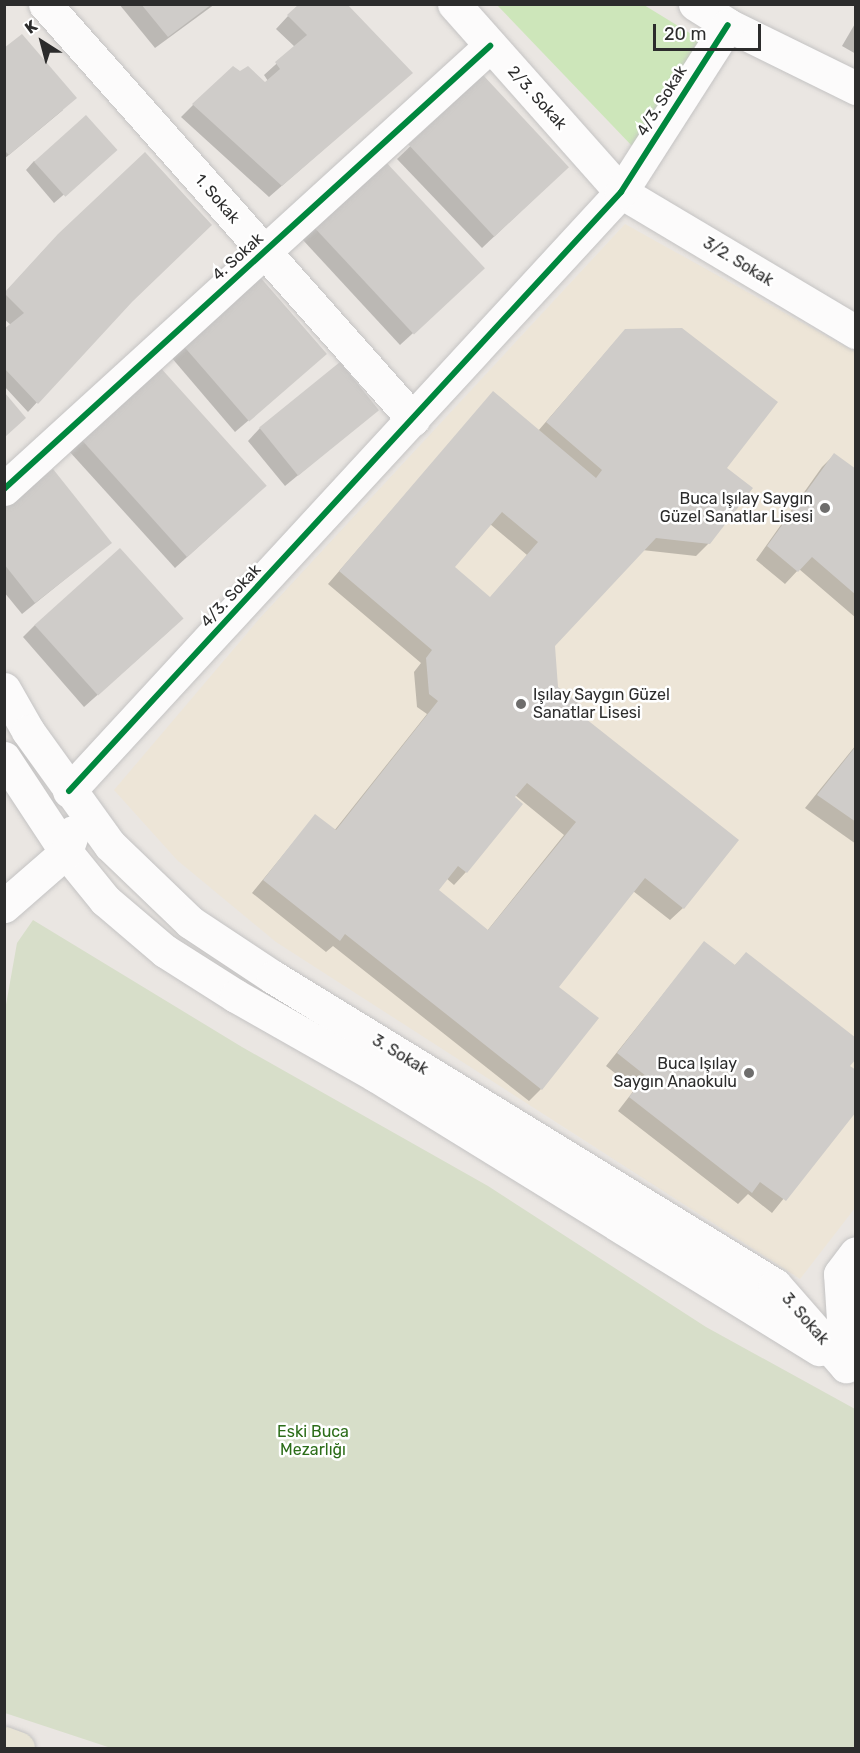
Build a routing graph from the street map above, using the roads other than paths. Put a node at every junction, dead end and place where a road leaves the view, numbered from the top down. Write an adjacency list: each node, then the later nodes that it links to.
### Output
1 (45, 4): 8 (street, 1. Sokak)
2 (454, 4): 5 (street, 2/3. Sokak)
3 (695, 4): 4 (street)
4 (728, 25): 6 (street); 7 (street, 4/3. Sokak)
5 (490, 45): 7 (street, 2/3. Sokak); 8 (street, 4. Sokak)
6 (855, 88)
7 (621, 192): 9 (street, 3/2. Sokak); 10 (street, 4/3. Sokak)
8 (263, 252): 10 (street, 1. Sokak); 11 (street, 4. Sokak)
9 (855, 332)
10 (413, 419): 14 (street, 4/3. Sokak)
11 (4, 489)
12 (4, 689): 14 (street, 3. Sokak)
13 (4, 758): 15 (street, 3. Sokak)
14 (69, 791): 15 (street); 18 (street, 3. Sokak)
15 (66, 852): 16 (street); 18 (street, 3. Sokak)
16 (4, 906)
17 (855, 1253): 18 (street)
18 (851, 1368)
19 (4, 1743): 20 (main road)
20 (18, 1749)

